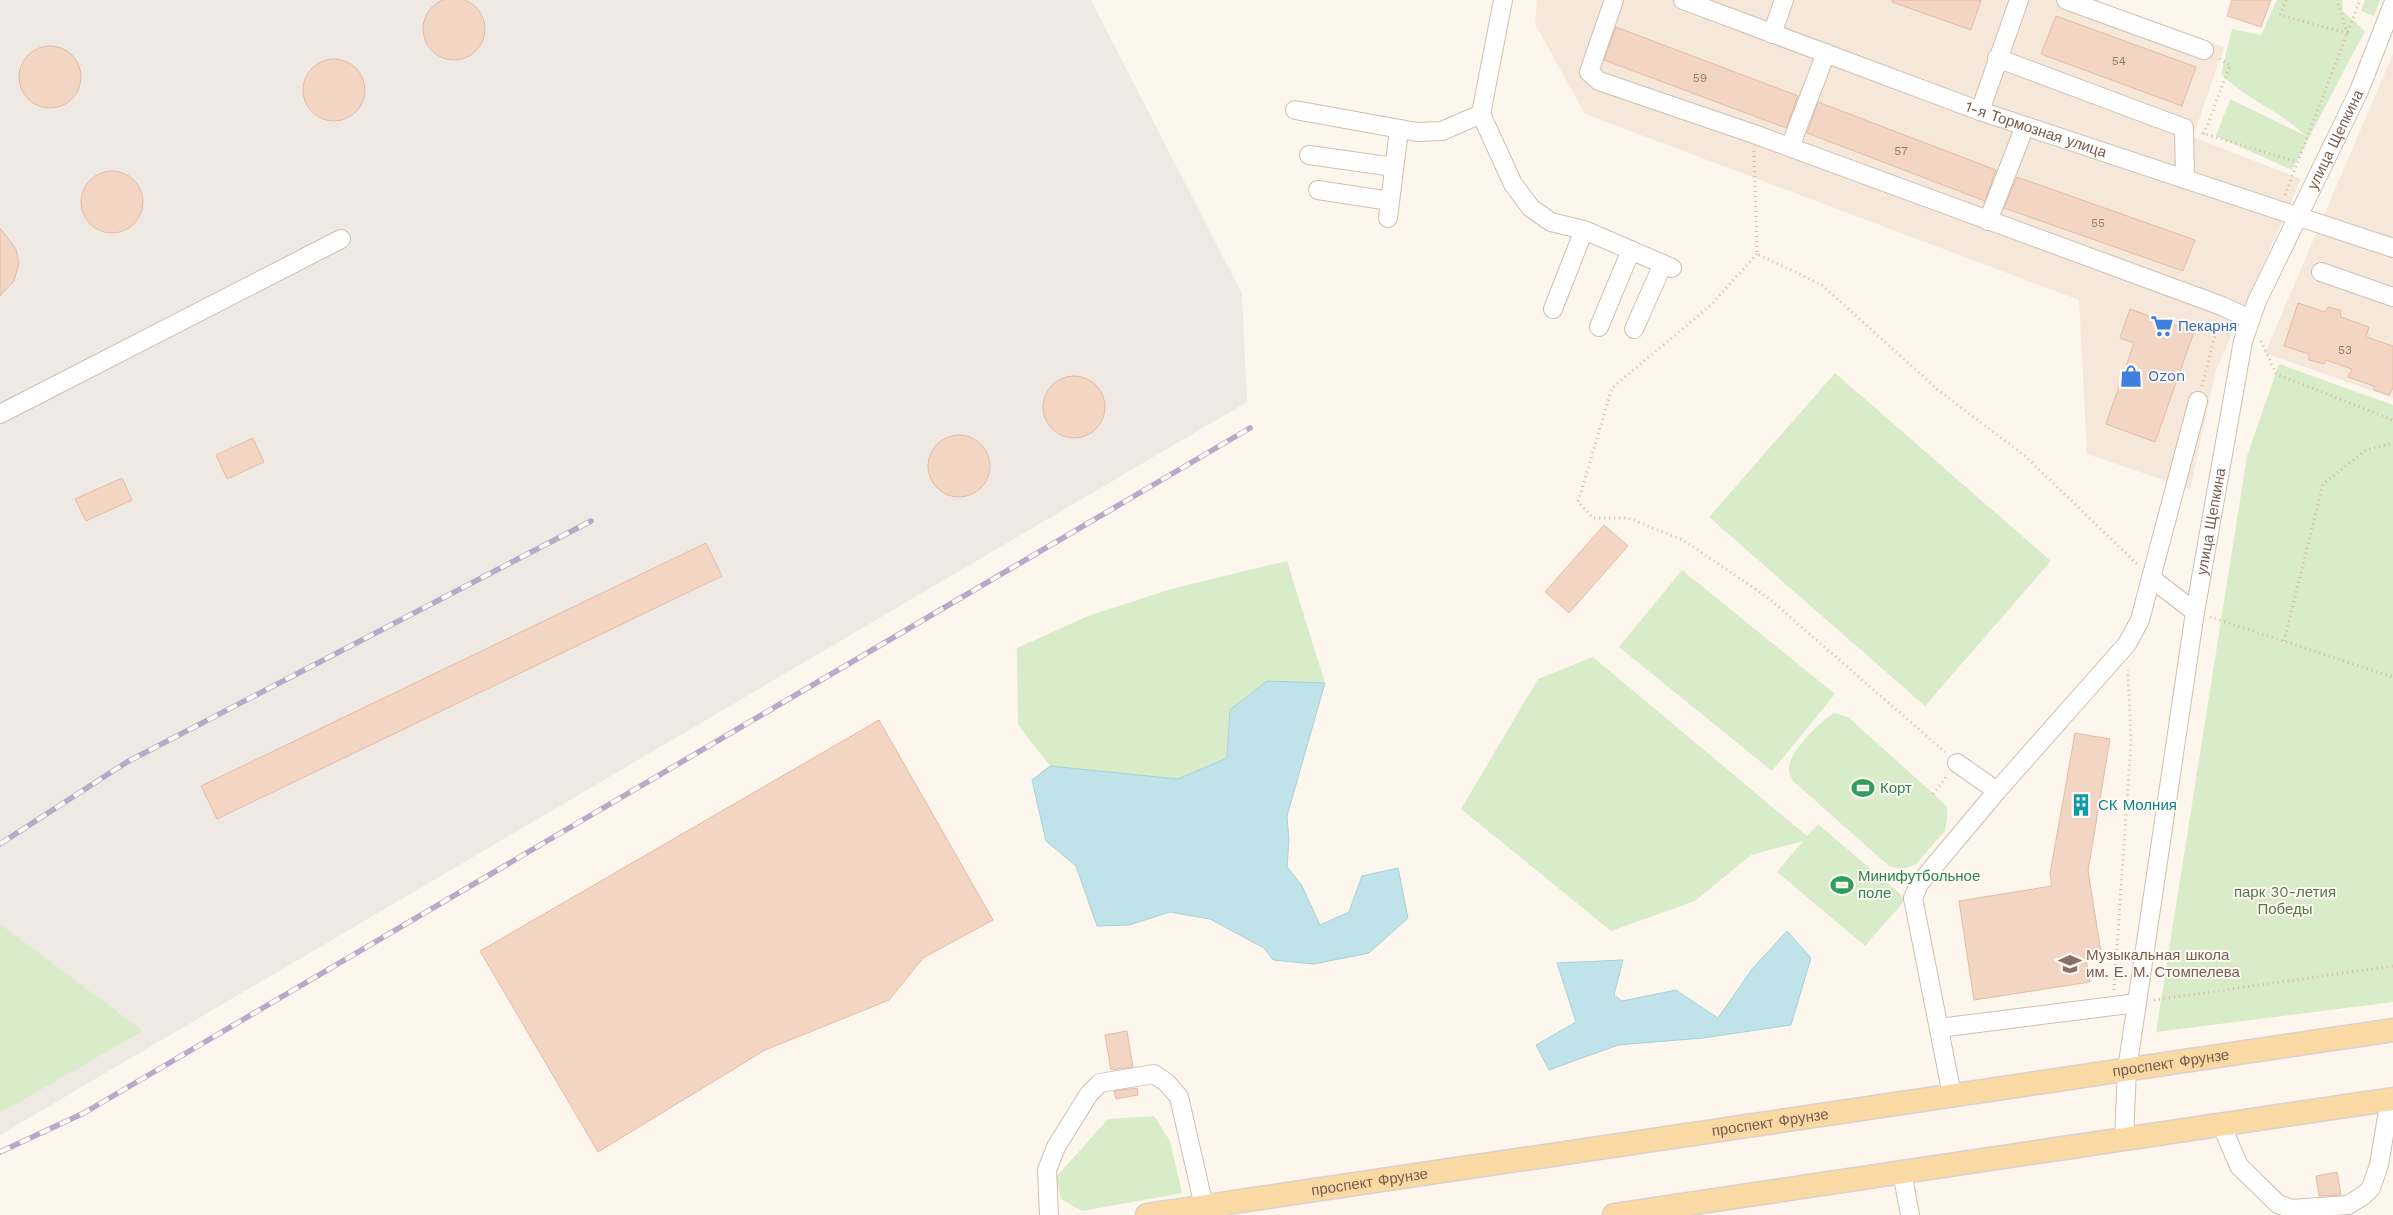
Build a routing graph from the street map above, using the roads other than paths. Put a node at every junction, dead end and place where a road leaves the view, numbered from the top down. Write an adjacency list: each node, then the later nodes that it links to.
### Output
1 (1503, 0): 15 (street)
2 (1614, 0): 18 (street)
3 (1683, 0): 8 (street, 1-я Тормозная улица)
4 (1784, 0): 8 (street)
5 (2019, 0): 12 (street)
6 (2066, 0): 10 (street)
7 (2393, 4): 9 (street, улица Щепкина)
8 (1772, 34): 11 (street, 1-я Тормозная улица)
9 (2387, 35): 24 (street, улица Щепкина)
10 (2204, 50)
11 (1826, 53): 14 (street, 1-я Тормозная улица); 18 (street)
12 (1997, 58): 14 (street); 21 (street)
13 (1295, 110): 17 (street)
14 (1980, 111): 16 (street, 1-я Тормозная улица)
15 (1481, 114): 17 (street); 27 (street)
16 (2025, 126): 21 (street, 1-я Тормозная улица); 26 (street)
17 (1399, 130): 20 (street)
18 (1790, 147): 26 (street)
19 (1309, 154): 20 (street)
20 (1394, 167): 23 (street)
21 (2185, 179): 24 (street, 1-я Тормозная улица)
22 (1318, 190): 23 (street)
23 (1390, 201): 25 (street)
24 (2299, 216): 29 (street, 1-я Тормозная улица); 34 (street, улица Щепкина)
25 (1388, 218)
26 (1988, 221): 34 (street)
27 (1584, 230): 30 (street); 33 (street)
28 (341, 239): 38 (street)
29 (2393, 248)
30 (1631, 250): 35 (street); 36 (street)
31 (2321, 272): 32 (street)
32 (2393, 297)
33 (1553, 309)
34 (2250, 319): 40 (street, улица Щепкина)
35 (1599, 327)
36 (1634, 329)
37 (2198, 401): 39 (street)
38 (0, 414)
39 (2152, 578): 40 (street); 42 (street)
40 (2195, 612): 43 (street, улица Щепкина)
41 (1957, 763): 42 (street)
42 (1997, 791): 44 (street)
43 (2137, 1003): 44 (street); 46 (street, улица Щепкина)
44 (1939, 1028): 47 (street)
45 (2393, 1030): 46 (main road, проспект Фрунзе)
46 (2127, 1069): 47 (main road, проспект Фрунзе); 50 (street, улица Щепкина)
47 (1952, 1095): 52 (main road, проспект Фрунзе)
48 (2391, 1099): 49 (main road); 49 (street)
49 (2221, 1124): 50 (main road)
50 (2124, 1139): 51 (main road)
51 (1902, 1172): 55 (main road); 56 (street)
52 (1205, 1211): 53 (street); 54 (main road, проспект Фрунзе)
53 (1049, 1215)
54 (1146, 1215)
55 (1614, 1215)
56 (1910, 1215)

